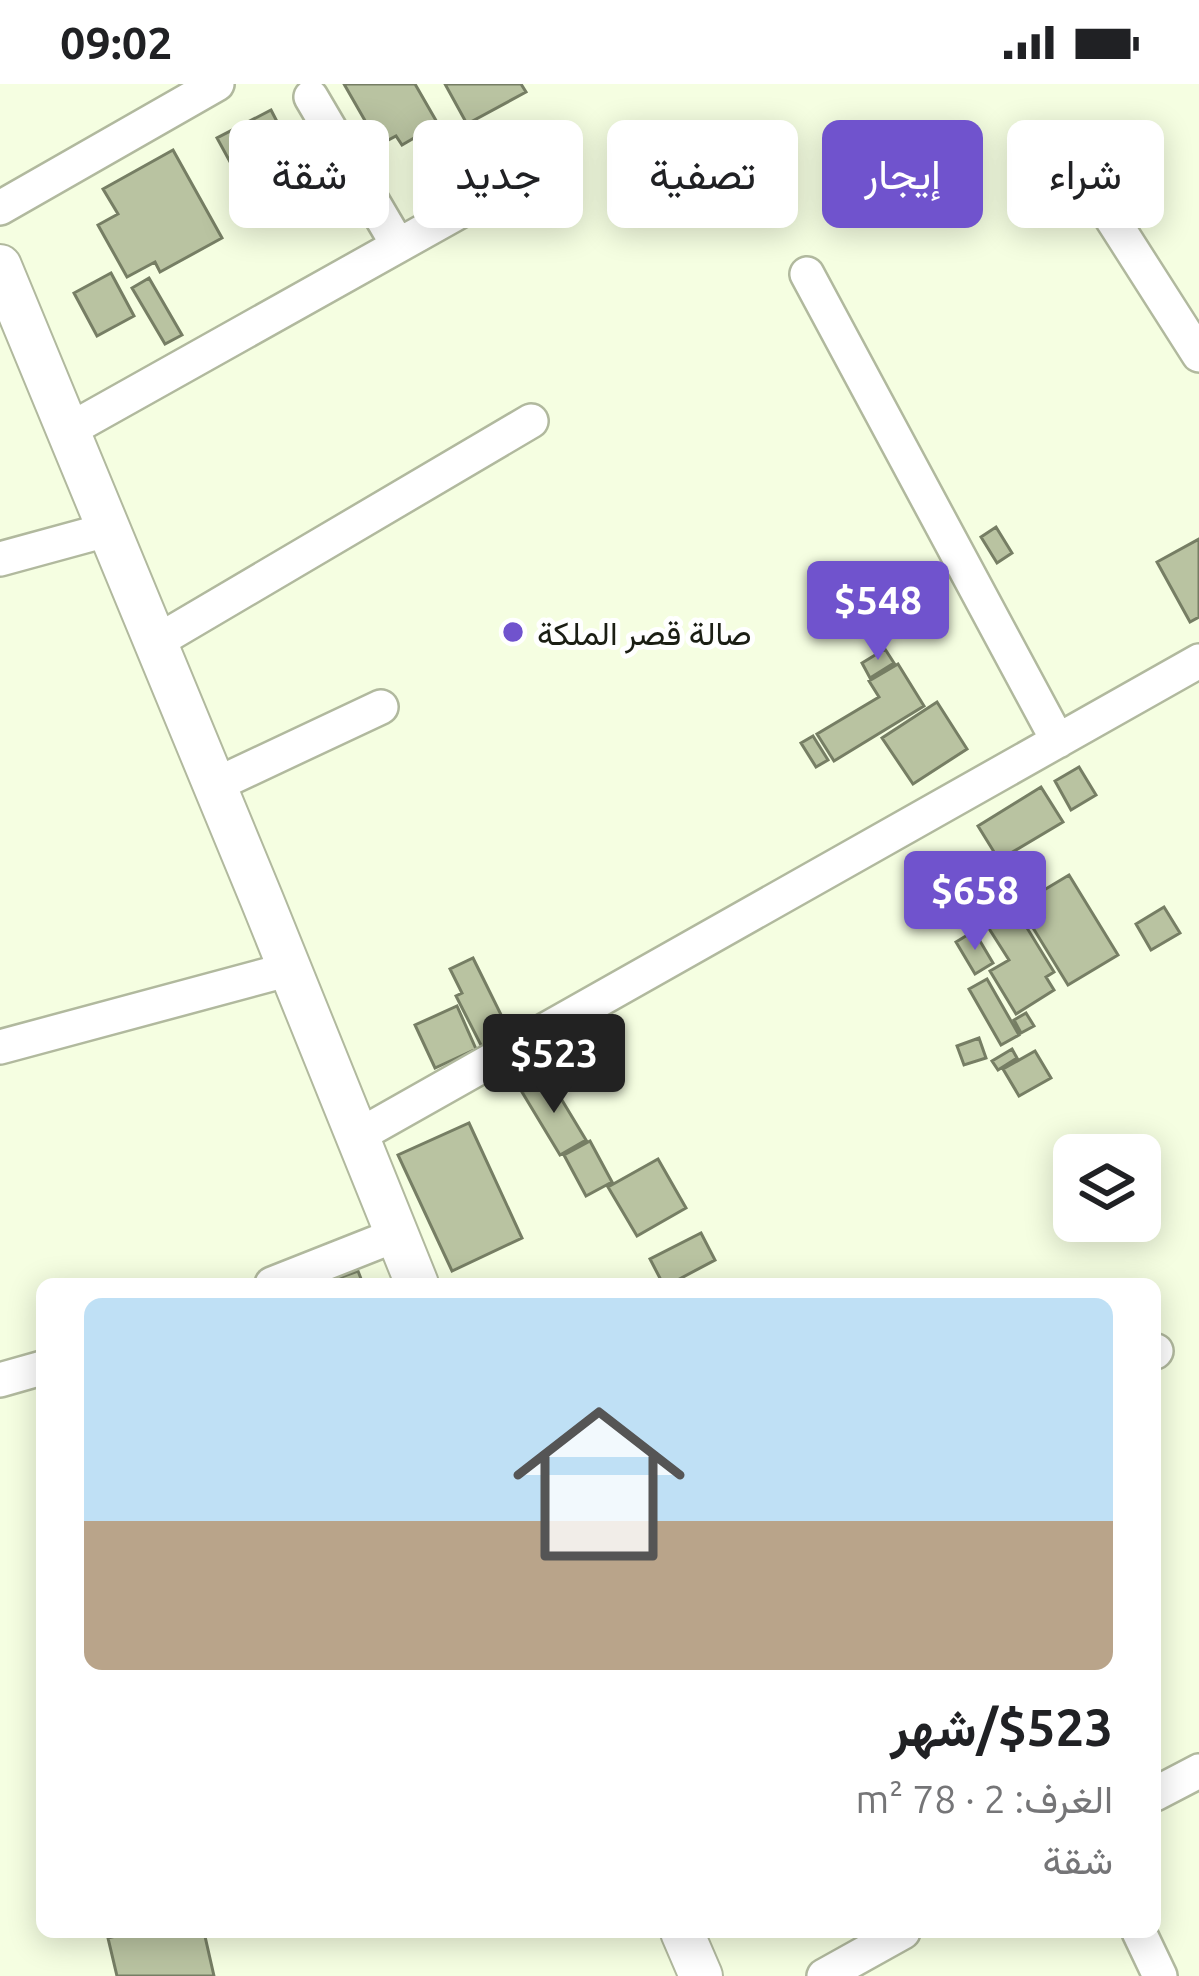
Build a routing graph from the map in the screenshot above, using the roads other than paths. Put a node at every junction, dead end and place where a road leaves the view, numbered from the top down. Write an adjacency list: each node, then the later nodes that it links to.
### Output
1 (217, 84): 3 (street)
2 (311, 97): 6 (street)
3 (0, 208)
4 (429, 228): 6 (street)
5 (1120, 228): 9 (street)
6 (398, 245): 11 (street)
7 (0, 266): 11 (main road)
8 (807, 274): 17 (street)
9 (1195, 339)
10 (531, 421): 14 (street)
11 (69, 430): 12 (main road)
12 (110, 529): 13 (street); 14 (main road)
13 (0, 559)
14 (156, 642): 18 (main road)
15 (1199, 661): 17 (street)
16 (382, 707): 18 (street)
17 (1058, 740): 21 (street)
18 (215, 785): 19 (main road)
19 (290, 969): 20 (street); 21 (main road)
20 (0, 1047)
21 (356, 1137): 22 (main road)
22 (397, 1235): 23 (street); 24 (main road)
23 (287, 1278)
24 (415, 1278)
25 (36, 1370): 26 (street)
26 (0, 1380)
27 (1199, 1771): 28 (street)
28 (1161, 1791)
29 (684, 1938): 32 (main road)
30 (892, 1938): 33 (street)
31 (1142, 1938): 34 (street)
32 (700, 1976)
33 (824, 1976)
34 (1160, 1976)

